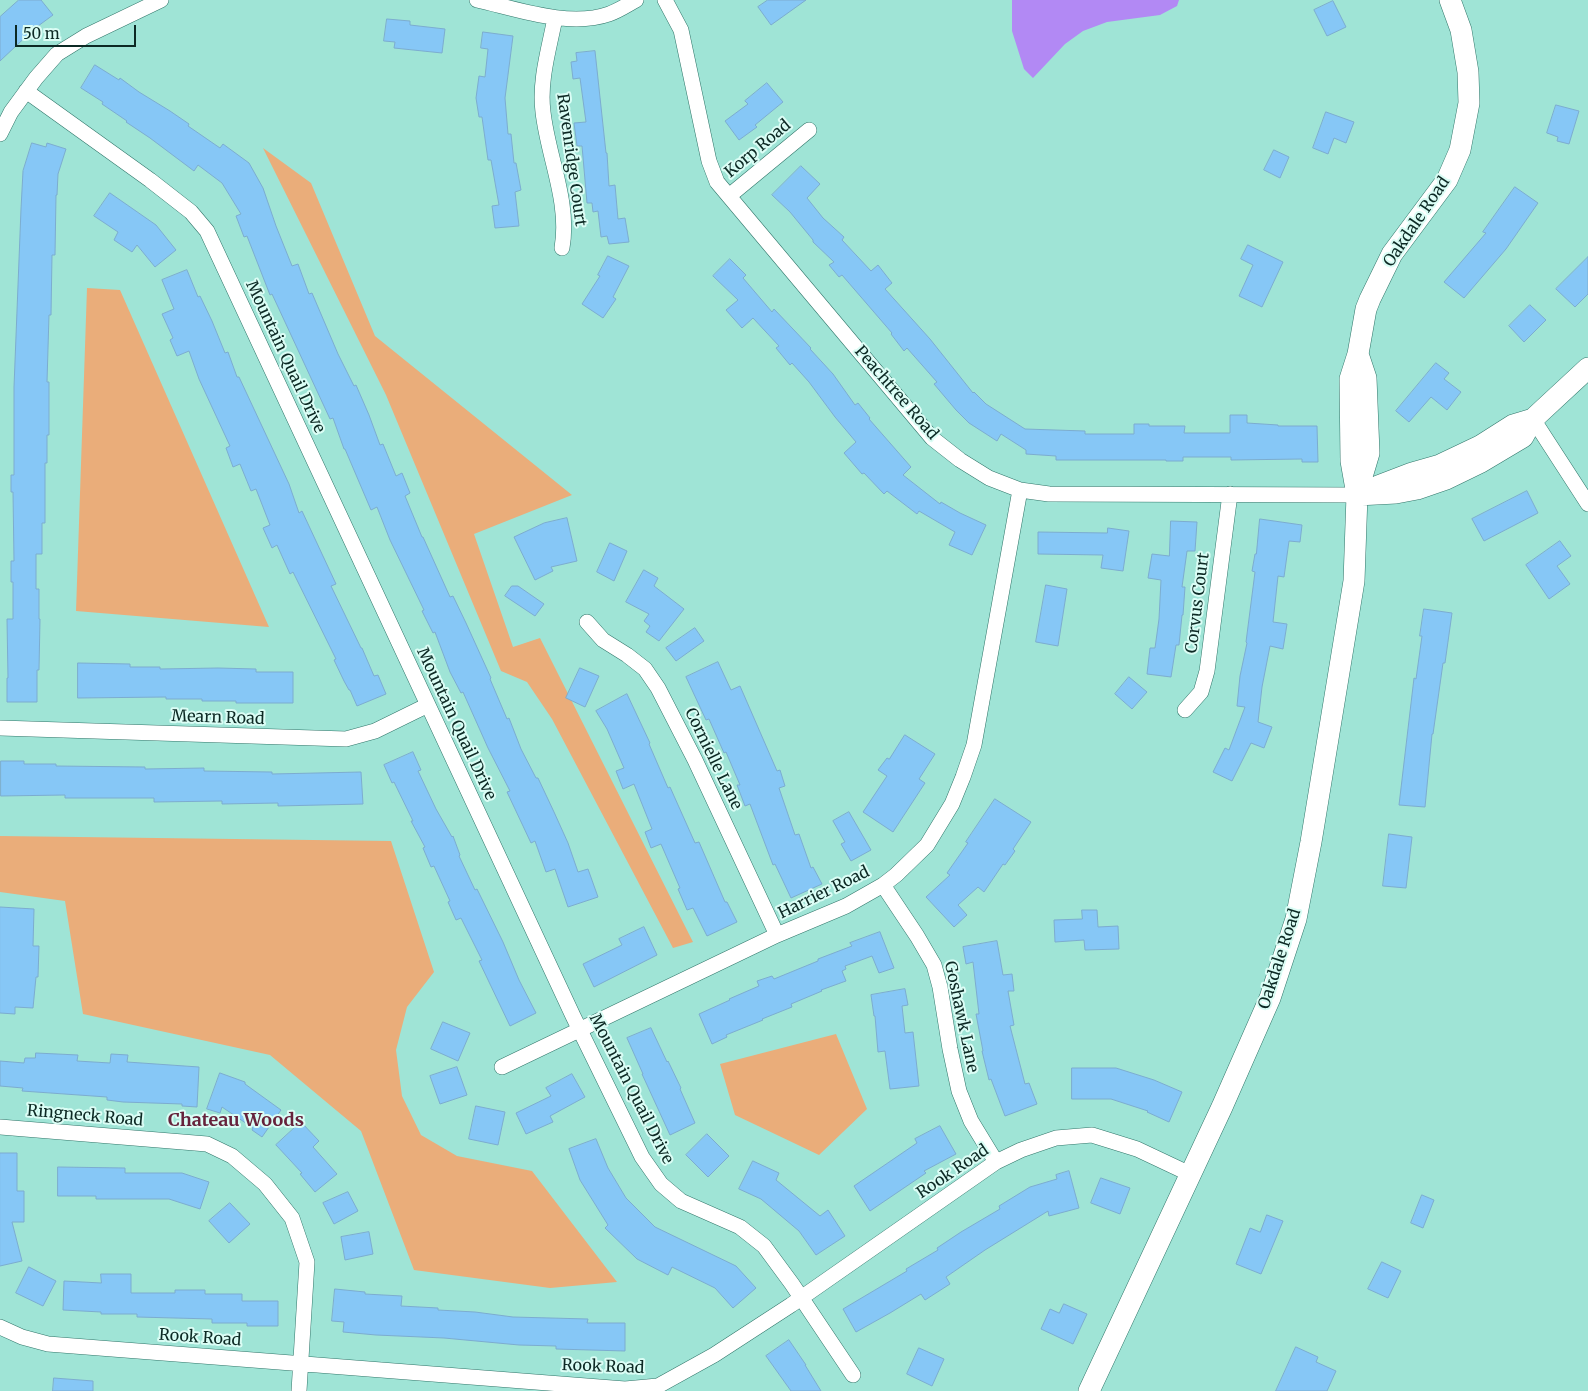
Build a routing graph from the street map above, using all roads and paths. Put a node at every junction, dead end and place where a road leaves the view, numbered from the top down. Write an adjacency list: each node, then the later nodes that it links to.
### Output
1 (161, 0): 7 (street)
2 (477, 0): 6 (street)
3 (636, 0): 6 (street)
4 (665, 0): 10 (street, Peachtree Road)
5 (1450, 0): 16 (main road, Oakdale Road)
6 (555, 18): 11 (street, Ravenridge Court)
7 (26, 91): 9 (street); 19 (street, Mountain Quail Drive)
8 (809, 130): 10 (street, Korp Road)
9 (0, 134)
10 (729, 196): 14 (street, Peachtree Road)
11 (562, 248)
12 (1588, 368): 13 (main road, Peachtree Road)
13 (1533, 419): 16 (main road, Peachtree Road); 17 (street)
14 (1020, 490): 15 (street, Peachtree Road); 22 (street, Harrier Road)
15 (1230, 494): 16 (street, Peachtree Road); 20 (street, Corvus Court)
16 (1357, 495): 28 (main road, Oakdale Road)
17 (1588, 504)
18 (587, 622): 23 (street, Cornielle Lane)
19 (428, 705): 21 (street, Mearn Road); 24 (street, Mountain Quail Drive)
20 (1185, 710)
21 (0, 728)
22 (883, 884): 23 (street, Harrier Road); 27 (street, Goshawk Lane)
23 (777, 935): 24 (street, Harrier Road)
24 (580, 1030): 25 (street, Harrier Road); 29 (street, Mountain Quail Drive)
25 (502, 1067)
26 (0, 1127): 31 (street, Ringneck Road)
27 (996, 1162): 28 (street, Rook Road); 29 (street, Rook Road)
28 (1190, 1174): 34 (main road, Oakdale Road)
29 (800, 1297): 31 (street, Rook Road); 32 (street, Mountain Quail Drive)
30 (0, 1326): 31 (street, Rook Road)
31 (302, 1364): 33 (street, Ringneck Road)
32 (853, 1375)
33 (299, 1391)
34 (1089, 1391)

